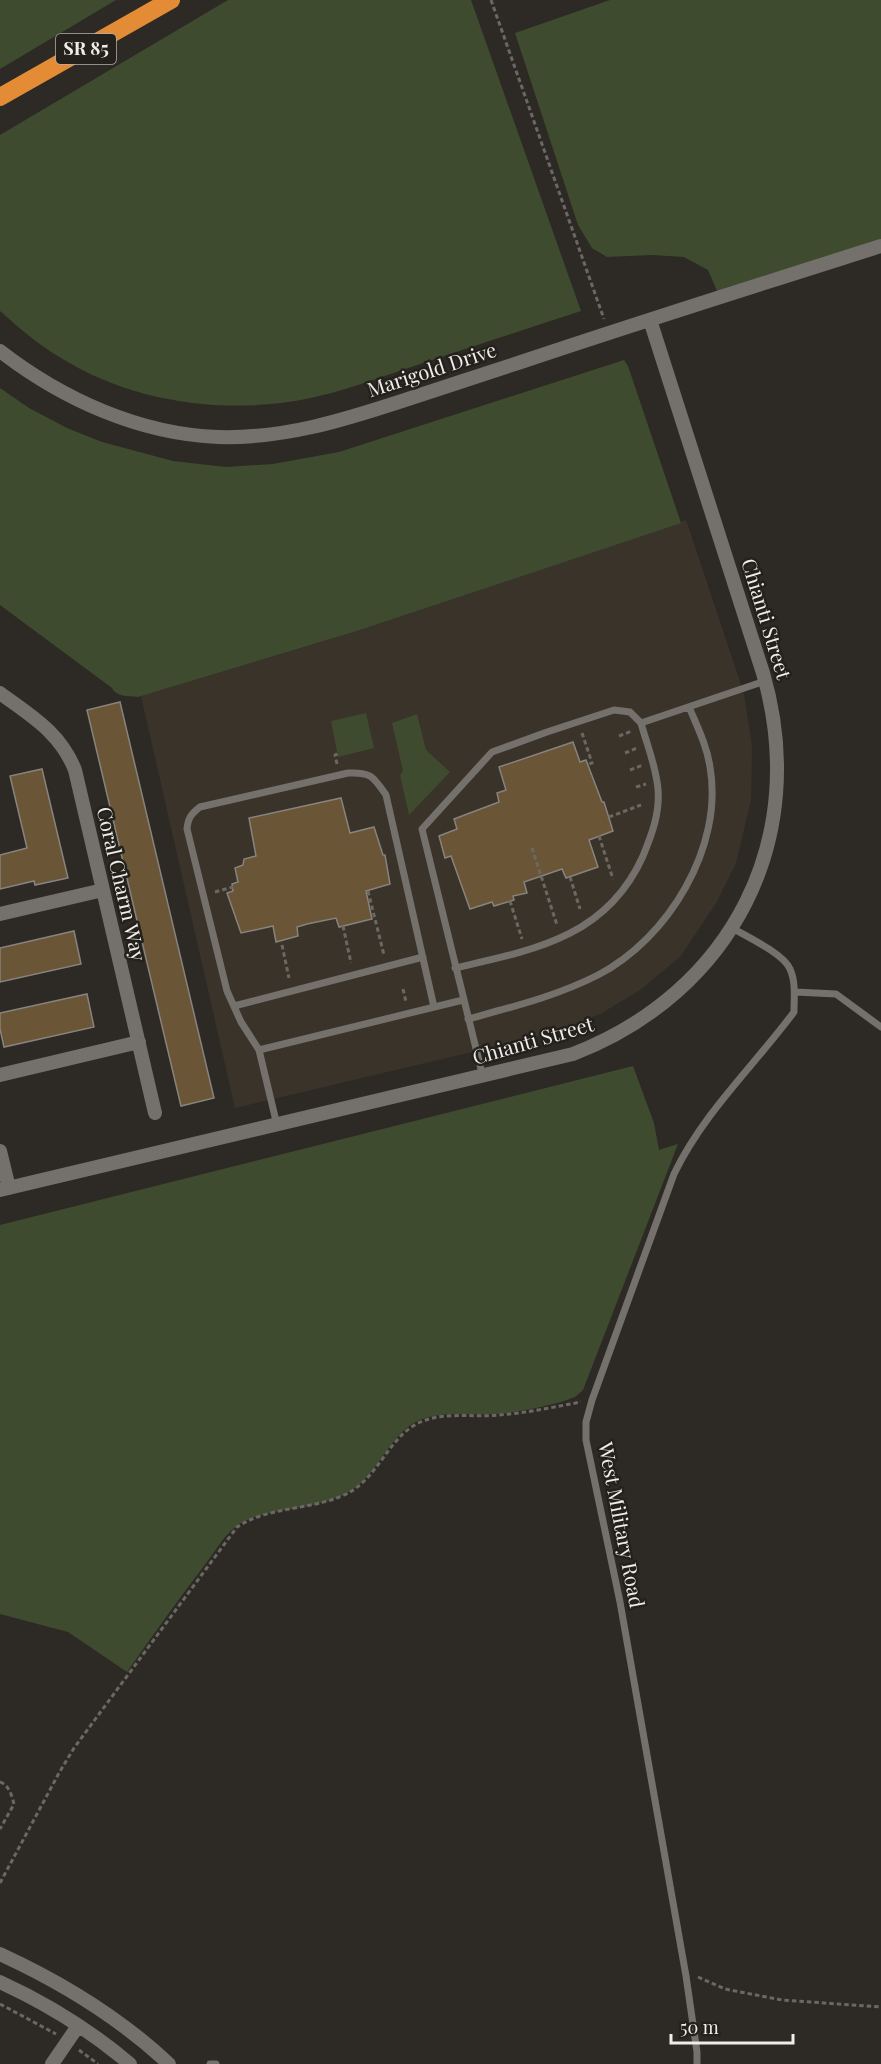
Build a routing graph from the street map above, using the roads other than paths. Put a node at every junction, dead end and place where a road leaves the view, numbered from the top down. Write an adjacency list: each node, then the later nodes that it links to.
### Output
1 (171, 0): 2 (highway, SR 85)
2 (0, 97)
3 (881, 246): 4 (street, Marigold Drive)
4 (650, 320): 5 (street, Marigold Drive); 6 (street, Chianti Street)
5 (0, 351)
6 (765, 681): 8 (lane); 12 (street, Chianti Street)
7 (0, 693): 10 (street, Coral Charm Way)
8 (689, 707): 9 (lane); 19 (lane)
9 (641, 723): 14 (lane); 14 (lane)
10 (103, 890): 11 (street); 21 (street, Coral Charm Way)
11 (0, 914)
12 (732, 928): 15 (lane); 24 (street, Chianti Street)
13 (423, 957): 17 (lane); 17 (lane); 18 (lane)
14 (455, 969): 16 (lane)
15 (795, 992): 20 (lane); 37 (lane, West Military Road)
16 (463, 1000): 18 (lane); 19 (lane)
17 (234, 1006): 22 (lane)
18 (434, 1007): 22 (lane)
19 (468, 1019): 24 (lane)
20 (881, 1027)
21 (139, 1042): 23 (street); 25 (street, Coral Charm Way)
22 (259, 1050): 26 (lane)
23 (0, 1075)
24 (483, 1077): 26 (street, Chianti Street)
25 (155, 1113)
26 (277, 1125): 28 (street, Chianti Street)
27 (0, 1150): 28 (street)
28 (4, 1189)
29 (0, 1954): 34 (street)
30 (0, 1982): 31 (street)
31 (78, 2026): 32 (street); 33 (street)
32 (52, 2064)
33 (130, 2064)
34 (169, 2064)
35 (210, 2064): 36 (lane)
36 (216, 2064)
37 (697, 2064)

